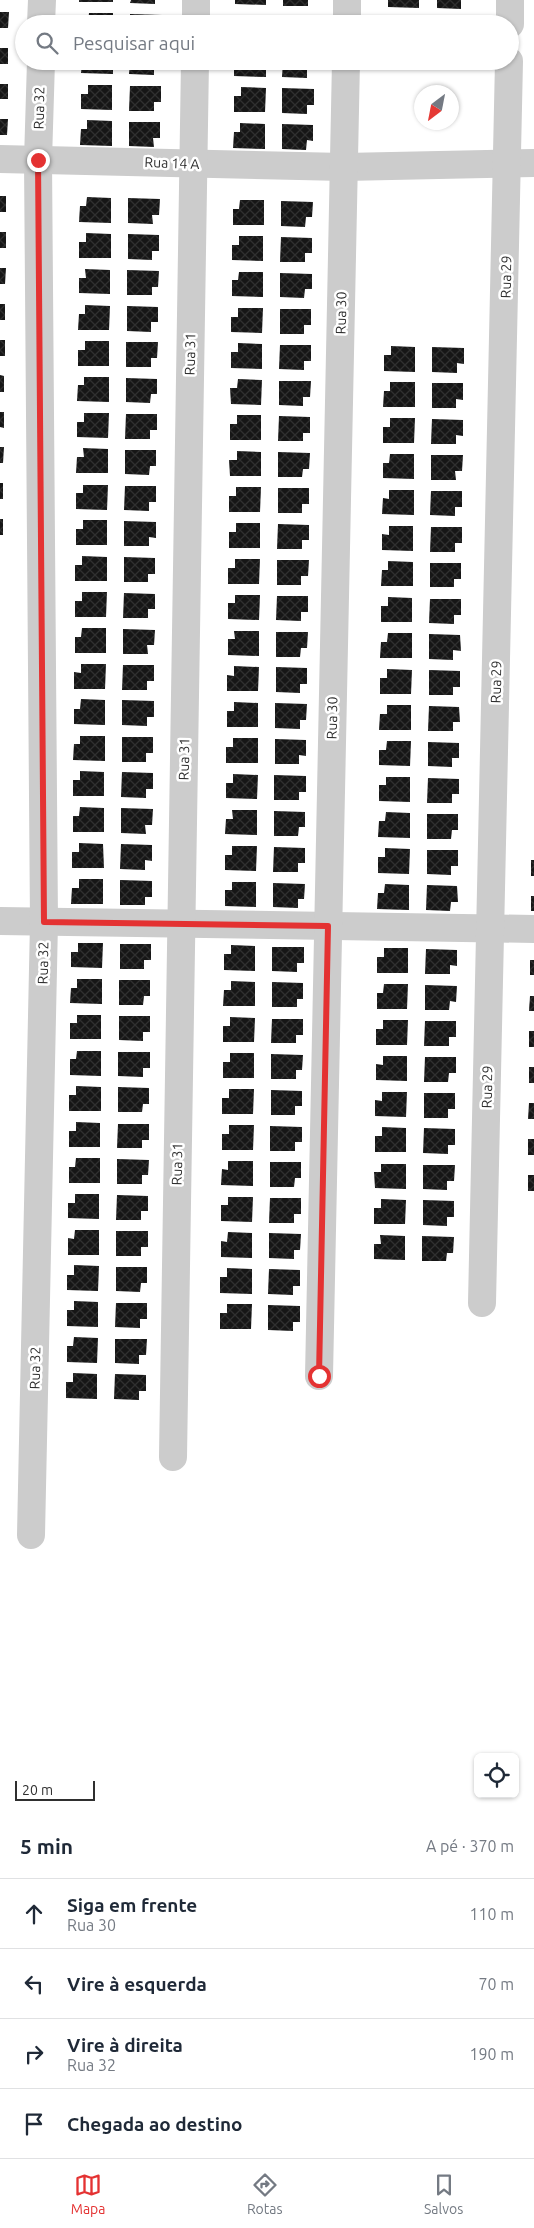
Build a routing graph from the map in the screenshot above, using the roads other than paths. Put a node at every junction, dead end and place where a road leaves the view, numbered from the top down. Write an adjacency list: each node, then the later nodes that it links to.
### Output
1 (42, 0): 5 (street)
2 (196, 0): 6 (street)
3 (348, 0): 7 (street)
4 (510, 0): 8 (street)
5 (41, 15)
6 (196, 15)
7 (347, 15)
8 (510, 15)
9 (40, 70): 14 (street, Rua 32)
10 (195, 70): 16 (street, Rua 31)
11 (346, 70): 17 (street, Rua 30)
12 (511, 70): 15 (street, Rua 29)
13 (0, 159): 14 (street, Rua 14 A)
14 (38, 160): 16 (street, Rua 14 A); 19 (street, Rua 32)
15 (521, 163): 17 (street, Rua 14 A); 22 (street, Rua 29)
16 (193, 164): 17 (street, Rua 14 A); 20 (street, Rua 31)
17 (344, 167): 21 (street, Rua 30)
18 (0, 921): 19 (street)
19 (44, 922): 20 (street); 27 (street, Rua 32)
20 (181, 923): 21 (street); 26 (street, Rua 31)
21 (328, 926): 22 (street); 25 (street, Rua 30)
22 (490, 928): 23 (street); 24 (street, Rua 29)
23 (534, 929)
24 (482, 1303)
25 (319, 1376)
26 (172, 1457)
27 (31, 1535)

